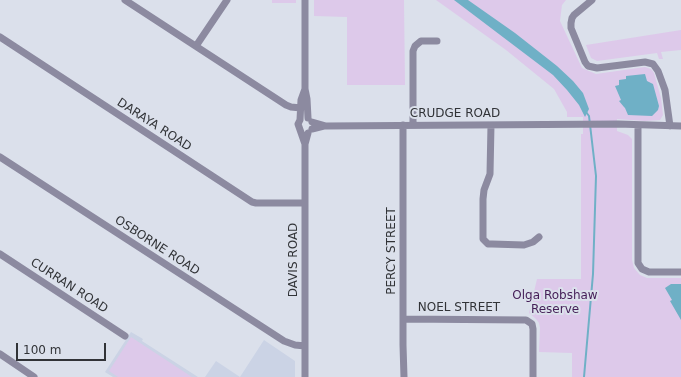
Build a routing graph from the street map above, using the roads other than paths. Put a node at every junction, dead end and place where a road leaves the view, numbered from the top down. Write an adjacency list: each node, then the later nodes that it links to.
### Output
1 (227, 0): 7 (street)
2 (305, 0): 8 (street, DAVIS ROAD)
3 (592, 0): 15 (street)
4 (131, 1): 7 (street)
5 (0, 38): 19 (street, DARAYA ROAD)
6 (437, 41): 12 (street)
7 (196, 46): 9 (street)
8 (305, 89): 9 (street, DAVIS ROAD); 17 (street, DAVIS ROAD)
9 (301, 108): 10 (street, DAVIS ROAD)
10 (300, 120): 17 (street); 17 (street, DAVIS ROAD)
11 (403, 125): 12 (street, CRUDGE ROAD); 17 (street, CRUDGE ROAD); 23 (street, PERCY STREET)
12 (413, 125): 13 (street, CRUDGE ROAD)
13 (491, 125): 14 (street, CRUDGE ROAD); 20 (street)
14 (638, 125): 15 (street, CRUDGE ROAD); 22 (street)
15 (670, 126): 16 (street, CRUDGE ROAD)
16 (681, 126)
17 (308, 127): 19 (street, DAVIS ROAD)
18 (0, 157): 25 (street, OSBORNE ROAD)
19 (305, 203): 25 (street, DAVIS ROAD)
20 (539, 237)
21 (0, 254): 24 (street, CURRAN ROAD)
22 (681, 272)
23 (403, 319): 30 (street, PERCY STREET); 31 (street, NOEL STREET)
24 (125, 336)
25 (305, 346): 29 (street, DAVIS ROAD)
26 (0, 354): 27 (street)
27 (25, 374): 28 (street)
28 (34, 377)
29 (305, 377)
30 (404, 377)
31 (532, 377)

